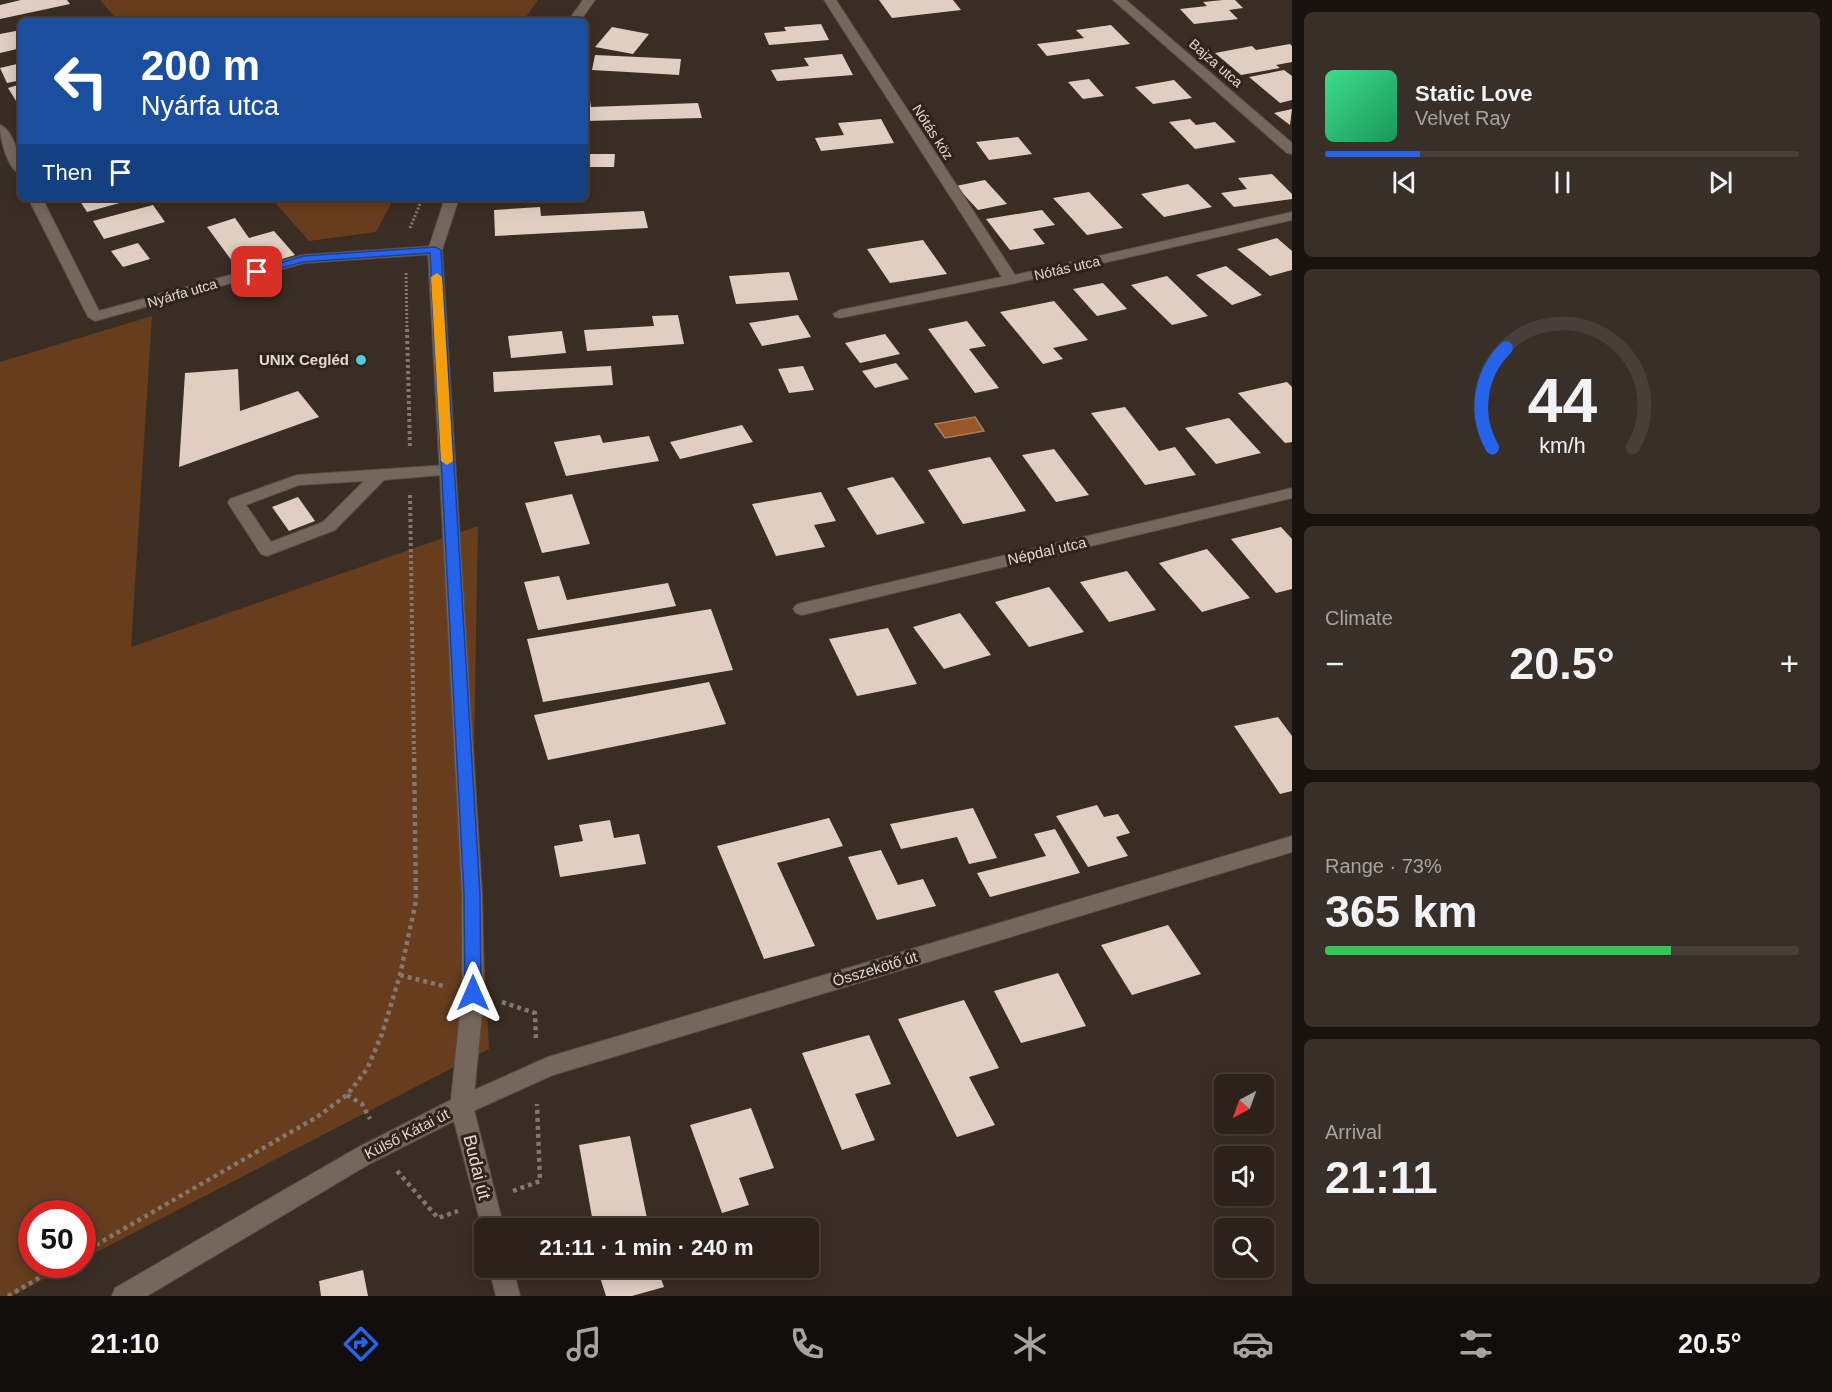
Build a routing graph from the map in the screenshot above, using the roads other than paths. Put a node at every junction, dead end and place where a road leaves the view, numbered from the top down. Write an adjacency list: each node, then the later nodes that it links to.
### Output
1 (590, 0): 4 (street)
2 (830, 0): 12 (street, Nótás köz)
3 (1119, 0): 6 (street, Bajza utca)
4 (576, 18)
5 (0, 129): 7 (street)
6 (1292, 150)
7 (18, 164)
8 (37, 201): 11 (street, Nyárfa utca)
9 (451, 201): 11 (street, Külső Kátai út)
10 (1292, 216): 12 (street, Nótás utca)
11 (435, 250): 14 (street, Külső Kátai út)
12 (1011, 280): 13 (street, Nótás utca)
13 (840, 314)
14 (447, 471): 15 (street); 19 (street, Külső Kátai út)
15 (377, 477): 15 (street)
16 (1292, 493): 17 (street, Népdal utca)
17 (802, 609)
18 (1292, 844): 19 (street, Összekötő út)
19 (462, 1107): 20 (street, Budai út); 22 (street, Külső Kátai út)
20 (490, 1218)
21 (504, 1278): 23 (street)
22 (124, 1296)
23 (508, 1296)

